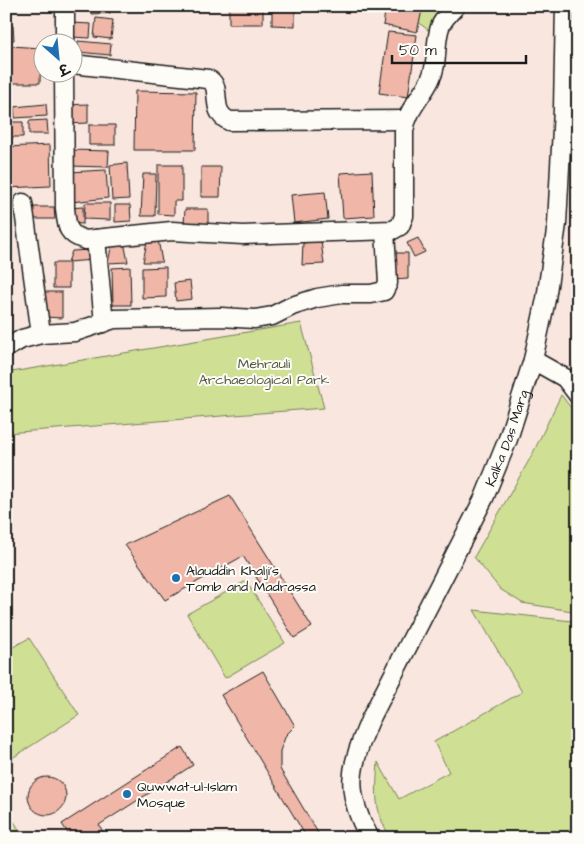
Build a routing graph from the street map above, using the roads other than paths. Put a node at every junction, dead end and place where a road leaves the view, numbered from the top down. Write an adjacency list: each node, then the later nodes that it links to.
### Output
1 (63, 6): 4 (street)
2 (456, 6): 7 (street)
3 (565, 6): 14 (street, Kalka Das Marg)
4 (64, 32)
5 (82, 65): 7 (street)
6 (64, 82): 10 (street)
7 (406, 120): 9 (street)
8 (22, 203): 12 (street)
9 (385, 231): 10 (street); 11 (street)
10 (96, 239): 11 (street)
11 (104, 323): 12 (street)
12 (41, 334): 13 (street)
13 (6, 348)
14 (533, 360): 15 (street); 16 (street, Kalka Das Marg)
15 (578, 395)
16 (370, 838)

